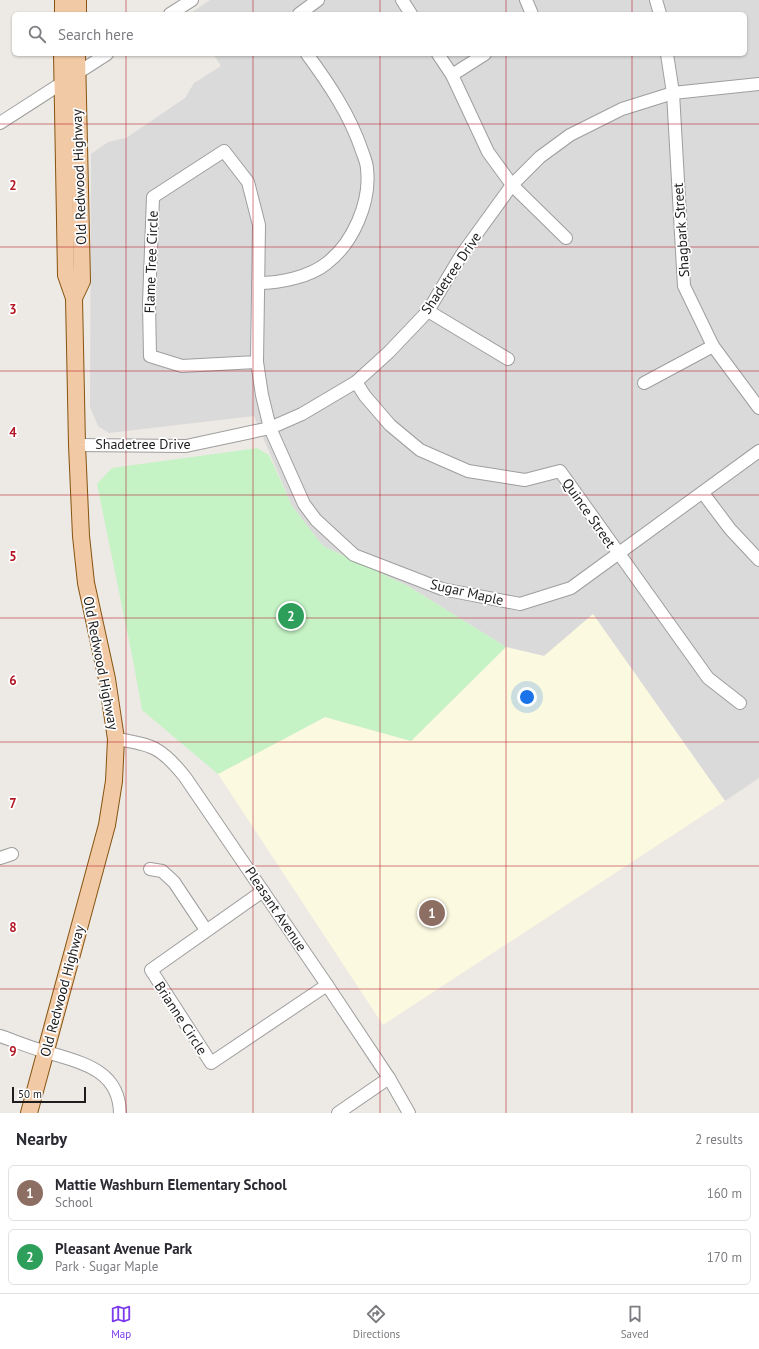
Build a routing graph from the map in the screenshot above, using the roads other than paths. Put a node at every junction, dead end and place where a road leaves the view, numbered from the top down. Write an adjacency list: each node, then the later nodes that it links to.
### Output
1 (63, 0): 8 (main road)
2 (78, 0): 9 (main road)
3 (192, 0): 10 (street)
4 (318, 0): 11 (street)
5 (402, 0): 12 (street)
6 (526, 0): 13 (street)
7 (656, 0): 14 (street)
8 (63, 12)
9 (78, 12)
10 (173, 12)
11 (302, 12)
12 (411, 12)
13 (531, 12)
14 (659, 12)
15 (62, 56): 24 (main road, Old Redwood Highway)
16 (77, 56): 22 (main road, Old Redwood Highway)
17 (104, 56): 22 (street)
18 (308, 56): 30 (street)
19 (439, 56): 23 (street)
20 (482, 56): 23 (street)
21 (667, 56): 26 (street, Shagbark Street)
22 (76, 74): 24 (street); 31 (main road, Old Redwood Highway)
23 (452, 74): 28 (street)
24 (62, 84): 27 (street); 31 (main road, Old Redwood Highway)
25 (759, 84): 26 (street, Shadetree Drive)
26 (672, 93): 28 (street, Shadetree Drive); 33 (street, Shagbark Street)
27 (0, 123)
28 (512, 185): 29 (street); 32 (street, Shadetree Drive)
29 (566, 238)
30 (258, 283): 35 (street, Flame Tree Circle); 35 (street, Flame Tree Circle)
31 (74, 298): 40 (main road, Old Redwood Highway)
32 (428, 311): 34 (street); 36 (street, Shadetree Drive)
33 (713, 346): 37 (street); 38 (street, Shagbark Street)
34 (508, 359)
35 (258, 362): 39 (street, Sugar Maple)
36 (356, 382): 39 (street, Shadetree Drive); 43 (street, Quince Street)
37 (644, 383)
38 (759, 408)
39 (270, 428): 40 (street, Shadetree Drive); 43 (street, Sugar Maple)
40 (76, 445): 46 (main road, Old Redwood Highway)
41 (759, 451): 42 (street, Sugar Maple)
42 (703, 493): 43 (street, Sugar Maple); 44 (street)
43 (618, 554): 45 (street, Quince Street)
44 (759, 560)
45 (740, 703)
46 (116, 739): 50 (street, Pleasant Avenue); 54 (main road, Old Redwood Highway)
47 (12, 854): 48 (street)
48 (0, 858)
49 (150, 869): 51 (street)
50 (264, 891): 51 (street, Brianne Circle); 52 (street, Pleasant Avenue)
51 (206, 930): 52 (street, Brianne Circle)
52 (327, 985): 55 (street, Pleasant Avenue)
53 (0, 1036): 54 (street)
54 (45, 1052): 56 (main road, Old Redwood Highway); 57 (street)
55 (389, 1078): 58 (street); 59 (street, Pleasant Avenue)
56 (29, 1113)
57 (120, 1113)
58 (338, 1113)
59 (409, 1113)

